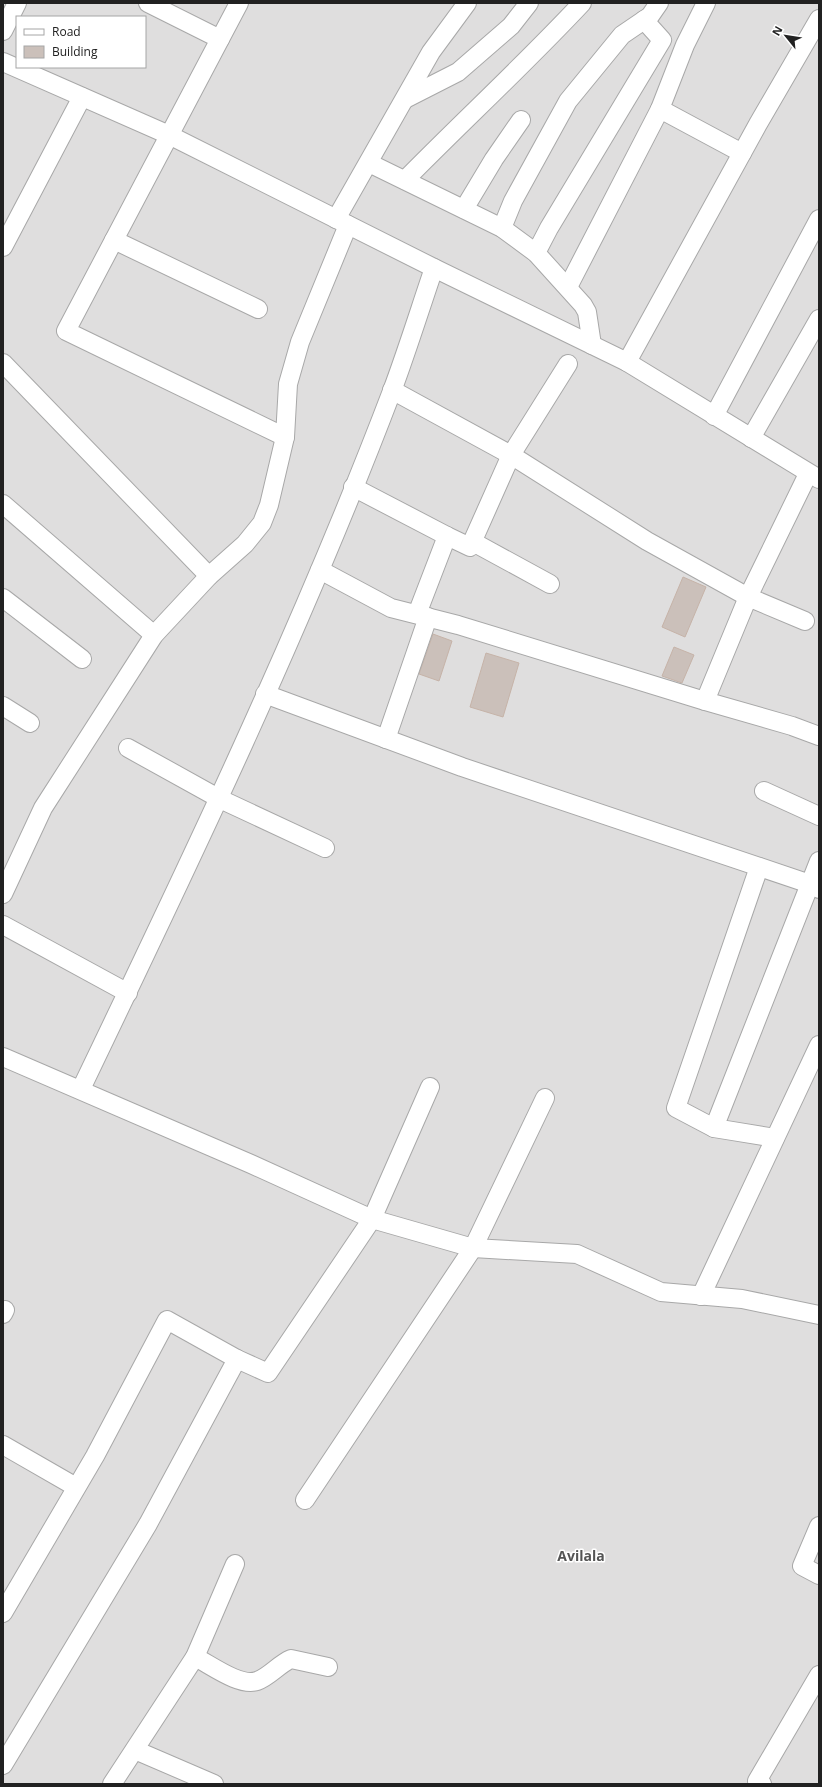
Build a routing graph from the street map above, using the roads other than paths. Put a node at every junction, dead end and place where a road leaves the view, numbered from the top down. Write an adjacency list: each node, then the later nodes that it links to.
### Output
1 (17, 3): 11 (street)
2 (148, 3): 12 (street)
3 (239, 3): 12 (street)
4 (467, 3): 17 (street)
5 (529, 3): 17 (street)
6 (582, 3): 23 (street)
7 (659, 3): 10 (street)
8 (706, 3): 18 (street)
9 (819, 19): 21 (street)
10 (644, 20): 27 (street); 30 (street)
11 (3, 31)
12 (220, 39): 20 (street)
13 (3, 62): 14 (street)
14 (16, 68)
15 (17, 68): 16 (street)
16 (82, 97): 20 (street); 29 (street)
17 (405, 99): 22 (street)
18 (660, 109): 21 (street); 32 (street)
19 (522, 120): 24 (street)
20 (169, 135): 26 (street); 28 (street)
21 (742, 153): 36 (street)
22 (369, 162): 23 (street); 26 (street)
23 (405, 180): 24 (street)
24 (464, 209): 27 (street)
25 (819, 219): 40 (street)
26 (342, 222): 31 (street); 41 (street)
27 (502, 228): 30 (street)
28 (114, 240): 33 (street); 41 (street)
29 (3, 247)
30 (536, 253): 32 (street)
31 (434, 268): 35 (street); 39 (street)
32 (568, 287): 35 (street)
33 (258, 310)
34 (819, 319): 42 (street)
35 (592, 345): 36 (street)
36 (627, 362): 40 (street)
37 (3, 363): 50 (street)
38 (568, 364): 43 (street)
39 (392, 390): 43 (street); 45 (street)
40 (714, 416): 42 (street)
41 (285, 437): 50 (street)
42 (751, 438): 44 (street)
43 (511, 455): 48 (street); 52 (street)
44 (814, 476): 52 (street)
45 (353, 487): 47 (street); 49 (street)
46 (3, 504): 56 (street)
47 (447, 536): 48 (street); 54 (street)
48 (472, 542): 51 (street)
49 (320, 570): 54 (street); 58 (street)
50 (209, 576): 56 (street)
51 (550, 584)
52 (748, 596): 55 (street); 59 (street)
53 (3, 598): 57 (street)
54 (423, 616): 59 (street); 63 (street)
55 (805, 621)
56 (154, 635): 72 (street)
57 (82, 659)
58 (265, 694): 63 (street); 66 (street)
59 (705, 701): 62 (street)
60 (3, 706): 61 (street)
61 (30, 723)
62 (819, 736)
63 (386, 739): 70 (street)
64 (128, 748): 66 (street)
65 (764, 791): 67 (street)
66 (220, 800): 68 (street); 74 (street)
67 (819, 816)
68 (325, 848)
69 (819, 861): 71 (street)
70 (760, 867): 71 (street); 80 (street)
71 (814, 886): 80 (street)
72 (3, 894)
73 (3, 924): 74 (street)
74 (128, 993): 78 (street)
75 (819, 1045): 81 (street)
76 (3, 1057): 78 (street)
77 (430, 1087): 82 (street)
78 (82, 1089): 82 (street)
79 (545, 1098): 83 (street)
80 (714, 1128): 81 (street)
81 (775, 1138): 84 (street)
82 (372, 1219): 83 (street); 86 (street)
83 (474, 1248): 84 (street); 89 (street)
84 (701, 1296): 85 (street)
85 (816, 1309)
86 (237, 1359): 88 (street); 98 (street)
87 (3, 1445): 88 (street)
88 (76, 1487): 93 (street)
89 (305, 1500)
90 (819, 1526): 92 (street)
91 (235, 1564): 94 (street)
92 (819, 1575)
93 (3, 1613)
94 (195, 1657): 95 (street); 97 (street)
95 (328, 1666)
96 (819, 1675): 101 (street)
97 (135, 1750): 99 (street); 100 (street)
98 (3, 1765)
99 (112, 1784)
100 (214, 1784)
101 (762, 1784)

